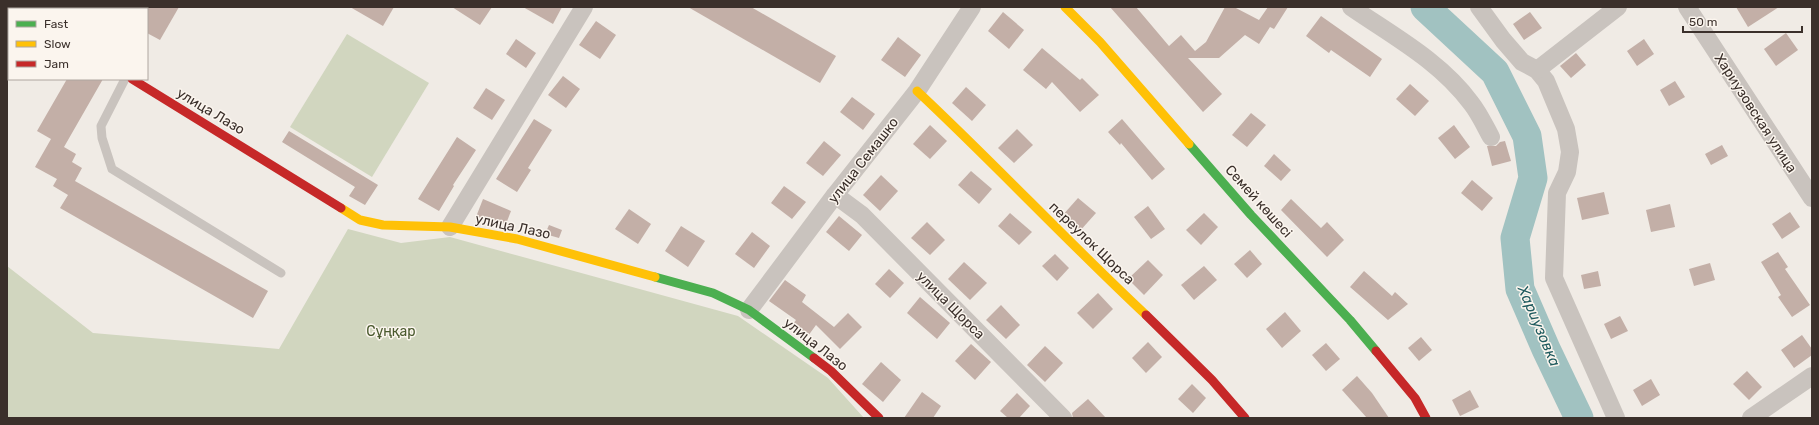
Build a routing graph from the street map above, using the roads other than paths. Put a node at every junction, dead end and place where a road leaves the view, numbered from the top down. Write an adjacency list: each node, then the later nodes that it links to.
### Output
1 (584, 7): 15 (street)
2 (972, 7): 11 (street, улица Семашко)
3 (1066, 7): 22 (street, Семей көшесі)
4 (1351, 7): 12 (street)
5 (1479, 7): 8 (street)
6 (1618, 7): 8 (street)
7 (1687, 7): 14 (street, Хариузовская улица)
8 (1537, 70): 23 (street)
9 (124, 80): 16 (lane)
10 (134, 80): 15 (street, улица Лазо)
11 (917, 91): 13 (street, улица Семашко); 21 (street, переулок Щорса)
12 (1491, 137)
13 (835, 195): 17 (street, улица Семашко); 20 (street, улица Щорса)
14 (1812, 198)
15 (450, 227): 17 (street, улица Лазо)
16 (281, 274)
17 (749, 310): 19 (street, улица Лазо)
18 (1812, 376): 24 (street)
19 (879, 418)
20 (1063, 418)
21 (1245, 418)
22 (1426, 418)
23 (1616, 418)
24 (1750, 418)

